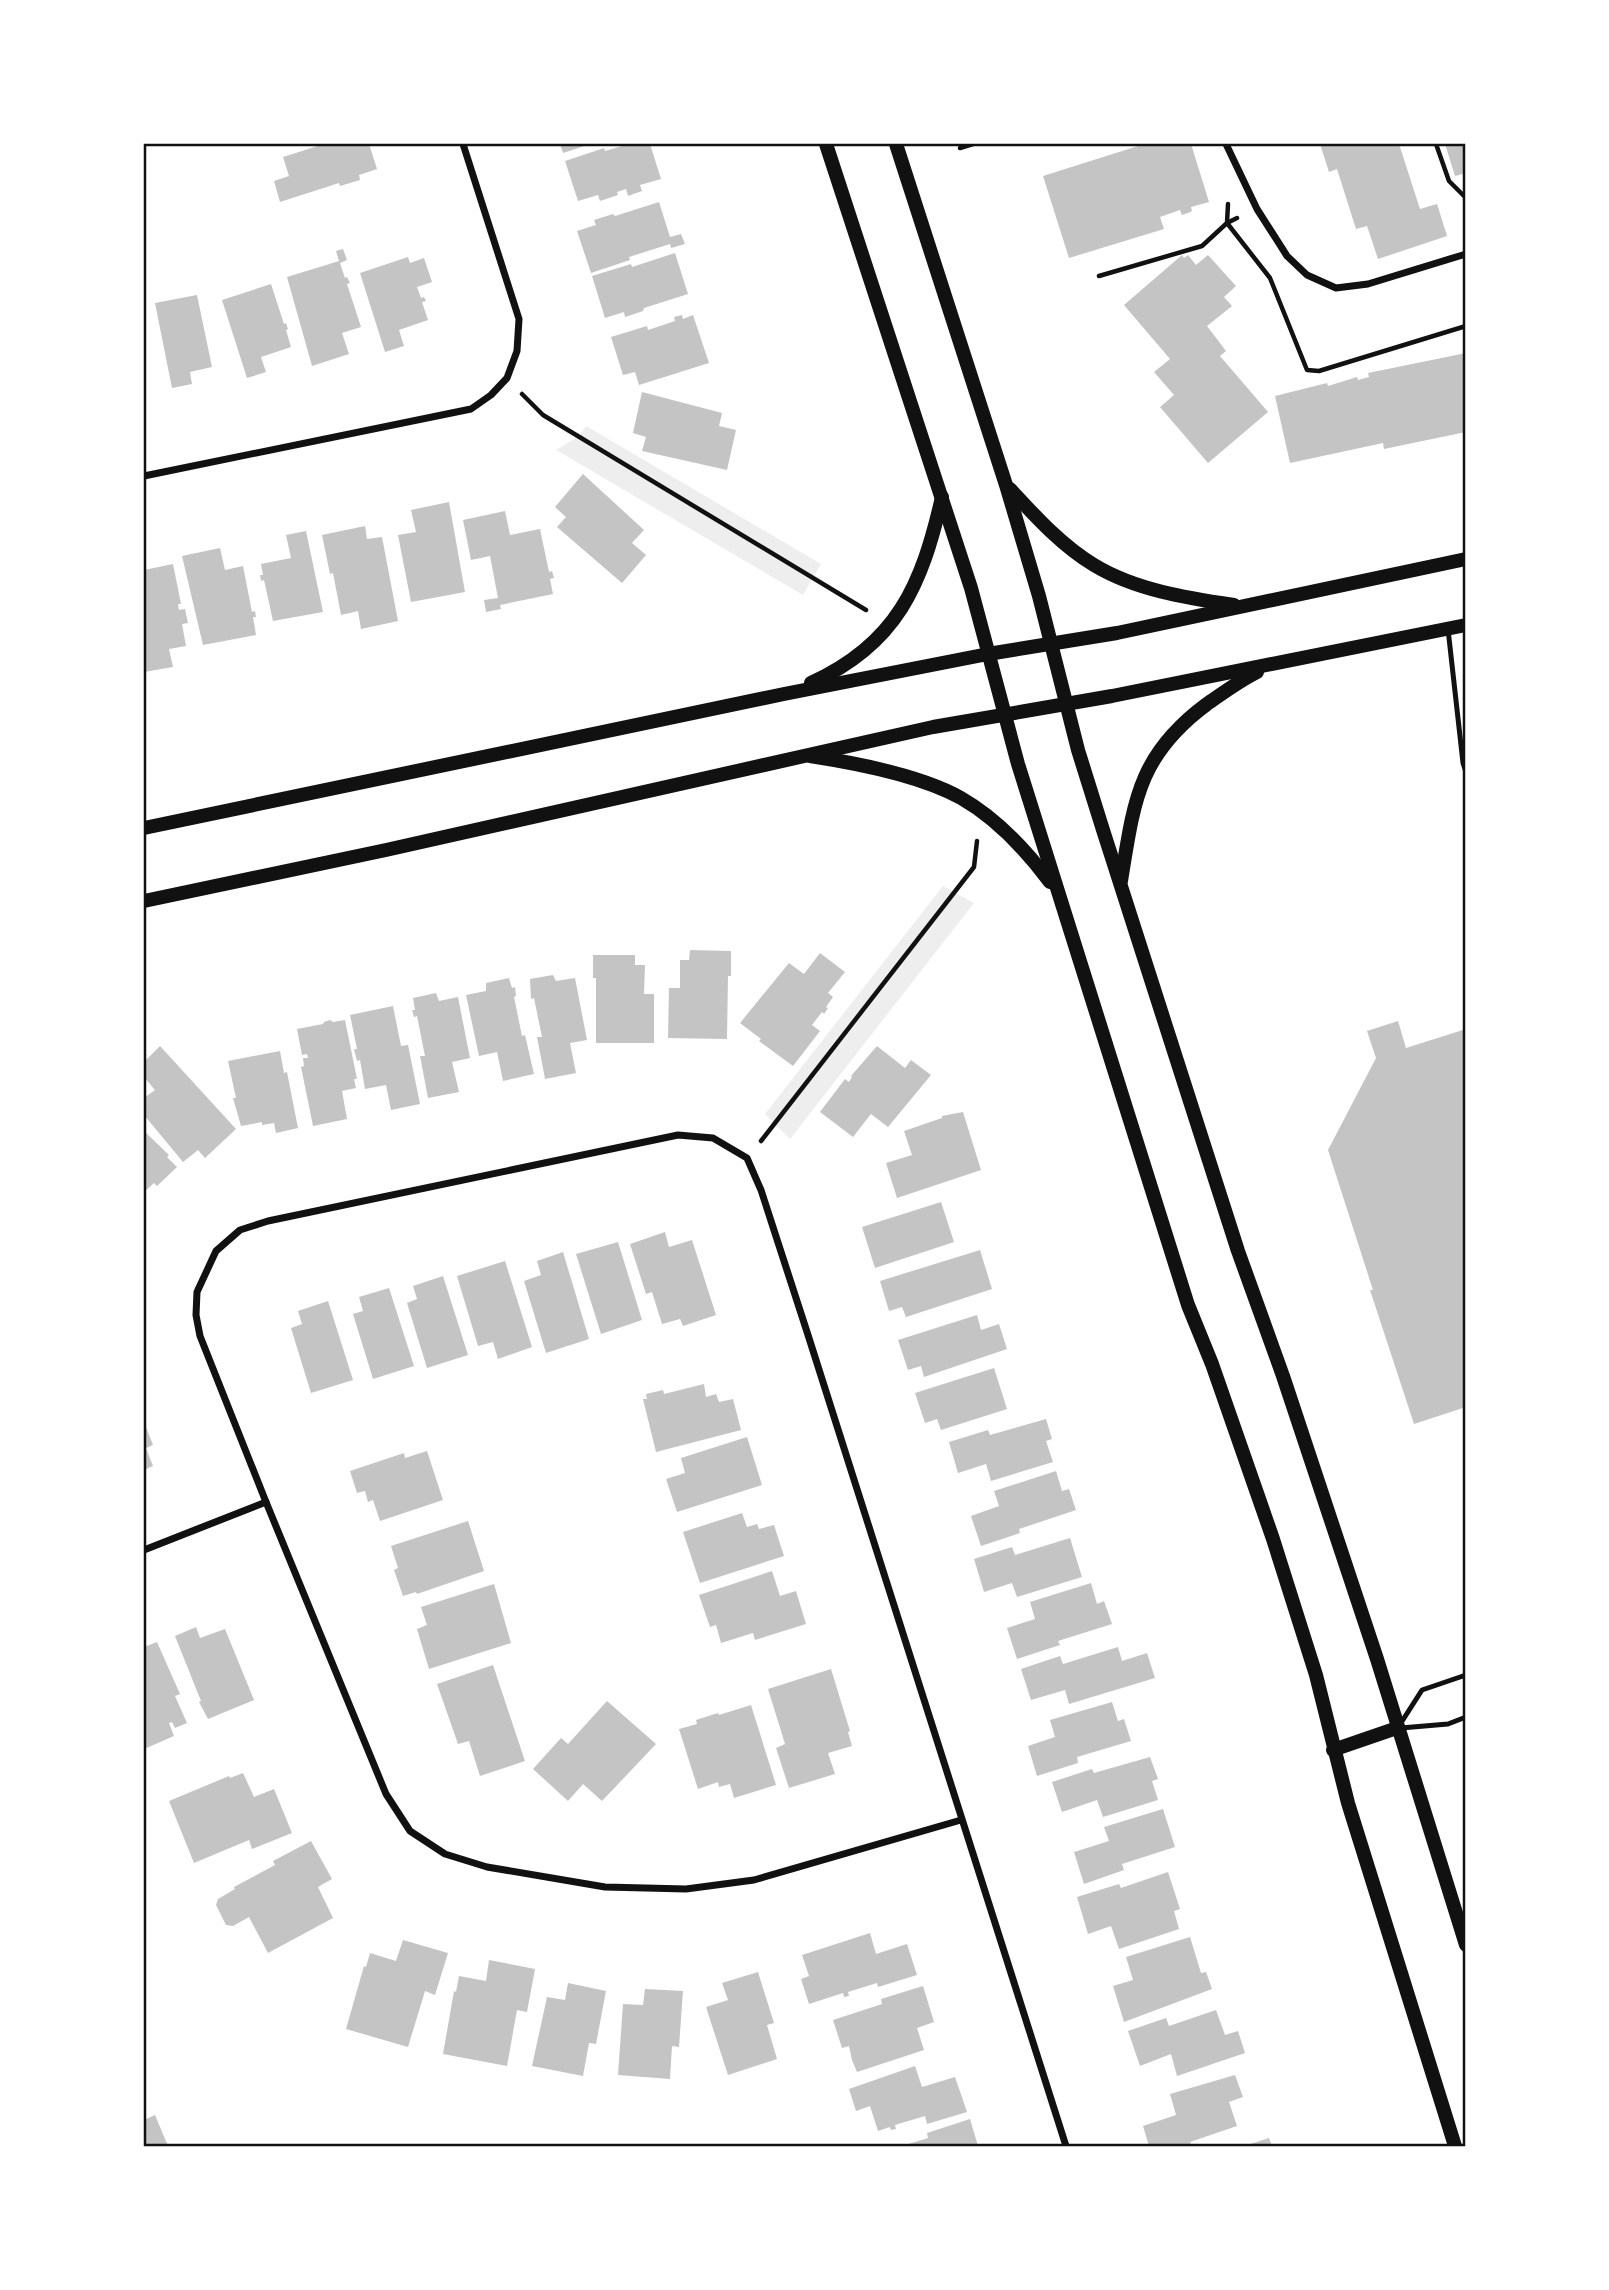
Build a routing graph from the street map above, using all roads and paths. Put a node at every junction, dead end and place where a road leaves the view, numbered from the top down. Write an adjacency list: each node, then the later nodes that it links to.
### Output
1 (463, 144): 15 (street)
2 (827, 144): 18 (main road)
3 (896, 144): 17 (main road)
4 (973, 144): 7 (path)
5 (1226, 144): 10 (street)
6 (1436, 144): 8 (path)
7 (960, 148)
8 (1465, 198)
9 (1228, 200): 11 (path)
10 (1257, 209): 11 (path); 12 (street)
11 (1227, 223): 13 (path); 14 (path)
12 (1465, 254)
13 (1099, 276)
14 (1465, 326)
15 (507, 378): 16 (street); 21 (path)
16 (144, 476)
17 (1006, 485): 20 (main road); 24 (main road)
18 (942, 496): 25 (main road); 27 (main road)
19 (1465, 559): 20 (main road)
20 (1244, 606): 24 (main road)
21 (871, 613)
22 (1465, 625): 23 (main road)
23 (1448, 629): 26 (main road); 31 (lane)
24 (1051, 643): 25 (main road); 28 (main road)
25 (988, 654): 27 (main road); 29 (main road)
26 (1273, 664): 28 (main road); 34 (main road)
27 (784, 694): 32 (main road)
28 (1066, 704): 29 (main road); 34 (main road)
29 (1004, 713): 30 (main road); 35 (main road)
30 (802, 755): 35 (main road); 36 (main road)
31 (1465, 772)
32 (144, 828)
33 (978, 839): 37 (path)
34 (1121, 886): 42 (main road)
35 (1057, 891): 43 (main road)
36 (144, 901)
37 (747, 1158): 38 (street); 44 (street)
38 (266, 1502): 39 (street); 44 (street)
39 (144, 1550)
40 (1465, 1675): 42 (lane)
41 (1465, 1717): 42 (lane)
42 (1398, 1728): 43 (main road); 45 (main road)
43 (1333, 1749): 47 (main road)
44 (961, 1821): 46 (street)
45 (1465, 1945)
46 (1066, 2147)
47 (1455, 2147)

